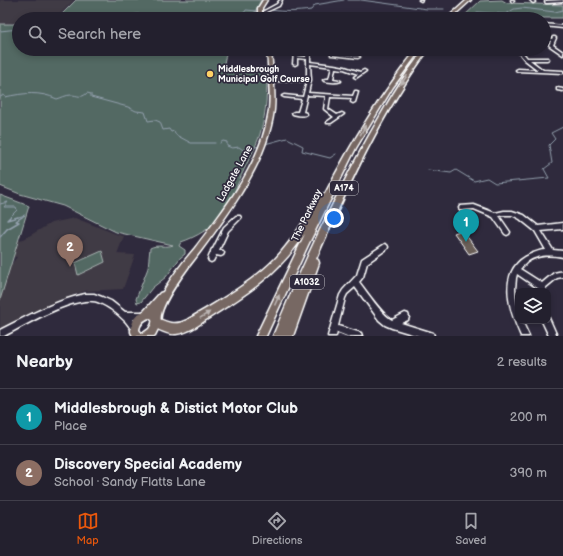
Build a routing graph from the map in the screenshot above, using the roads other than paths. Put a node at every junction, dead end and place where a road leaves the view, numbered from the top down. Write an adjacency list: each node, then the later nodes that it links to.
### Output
1 (265, 0): 7 (main road)
2 (280, 0): 8 (street)
3 (469, 0): 9 (highway)
4 (476, 0): 10 (highway)
5 (563, 1): 6 (street)
6 (546, 2)
7 (260, 12)
8 (266, 12)
9 (456, 12)
10 (462, 12)
11 (563, 23): 13 (street)
12 (551, 26): 13 (street)
13 (558, 26): 14 (street)
14 (563, 27)
15 (551, 45): 16 (street)
16 (563, 54)
17 (270, 56): 35 (main road, Ladgate Lane)
18 (350, 56): 22 (street)
19 (413, 56): 50 (highway, The Parkway / A174, one-way to 19)
20 (422, 56): 57 (highway, A174, one-way to 57)
21 (524, 56): 24 (street)
22 (358, 57)
23 (308, 58): 26 (street); 27 (street)
24 (526, 59): 25 (street); 30 (street)
25 (547, 59)
26 (308, 63): 28 (street); 36 (street)
27 (296, 64)
28 (334, 66): 34 (street); 38 (street)
29 (518, 70): 30 (street)
30 (542, 71): 31 (street)
31 (557, 71): 32 (street); 33 (street)
32 (563, 72)
33 (563, 76)
34 (356, 77)
35 (272, 80): 36 (street); 54 (main road, Ladgate Lane)
36 (309, 80): 45 (street)
37 (325, 80): 38 (street)
38 (331, 80): 39 (street)
39 (339, 81)
40 (558, 89): 41 (street)
41 (563, 90)
42 (356, 92): 43 (street)
43 (328, 95): 45 (street); 48 (street)
44 (284, 96): 45 (street)
45 (304, 96): 46 (street)
46 (294, 113)
47 (342, 114): 48 (street)
48 (337, 117): 49 (street)
49 (329, 122)
50 (344, 164): 73 (highway, A174, one-way to 50); 79 (highway, The Parkway / A174, one-way to 50)
51 (462, 208): 52 (street)
52 (496, 215): 58 (street); 59 (street)
53 (238, 218): 55 (street)
54 (220, 219): 55 (street); 69 (main road, Ladgate Lane)
55 (231, 224): 63 (street)
56 (563, 226): 58 (street)
57 (326, 228): 80 (highway, A174); 81 (highway, A1032)
58 (537, 229): 61 (street)
59 (507, 232)
60 (385, 247): 66 (street)
61 (552, 253): 62 (street); 64 (street)
62 (563, 254)
63 (211, 259)
64 (516, 270): 67 (street); 84 (street)
65 (563, 274): 68 (street)
66 (355, 282): 74 (street); 76 (street)
67 (541, 288)
68 (543, 288)
69 (168, 290): 71 (main road, Ladgate Lane); 73 (main road, Ladgate Lane)
70 (126, 315): 71 (street); 77 (street); 78 (street)
71 (144, 315): 73 (main road); 78 (main road)
72 (405, 317): 74 (street)
73 (156, 321): 78 (main road)
74 (392, 324): 83 (street)
75 (547, 324): 85 (street)
76 (333, 332): 82 (street)
77 (0, 334)
78 (140, 334)
79 (261, 336)
80 (278, 336)
81 (288, 336)
82 (358, 336)
83 (430, 336)
84 (525, 336)
85 (553, 336)

